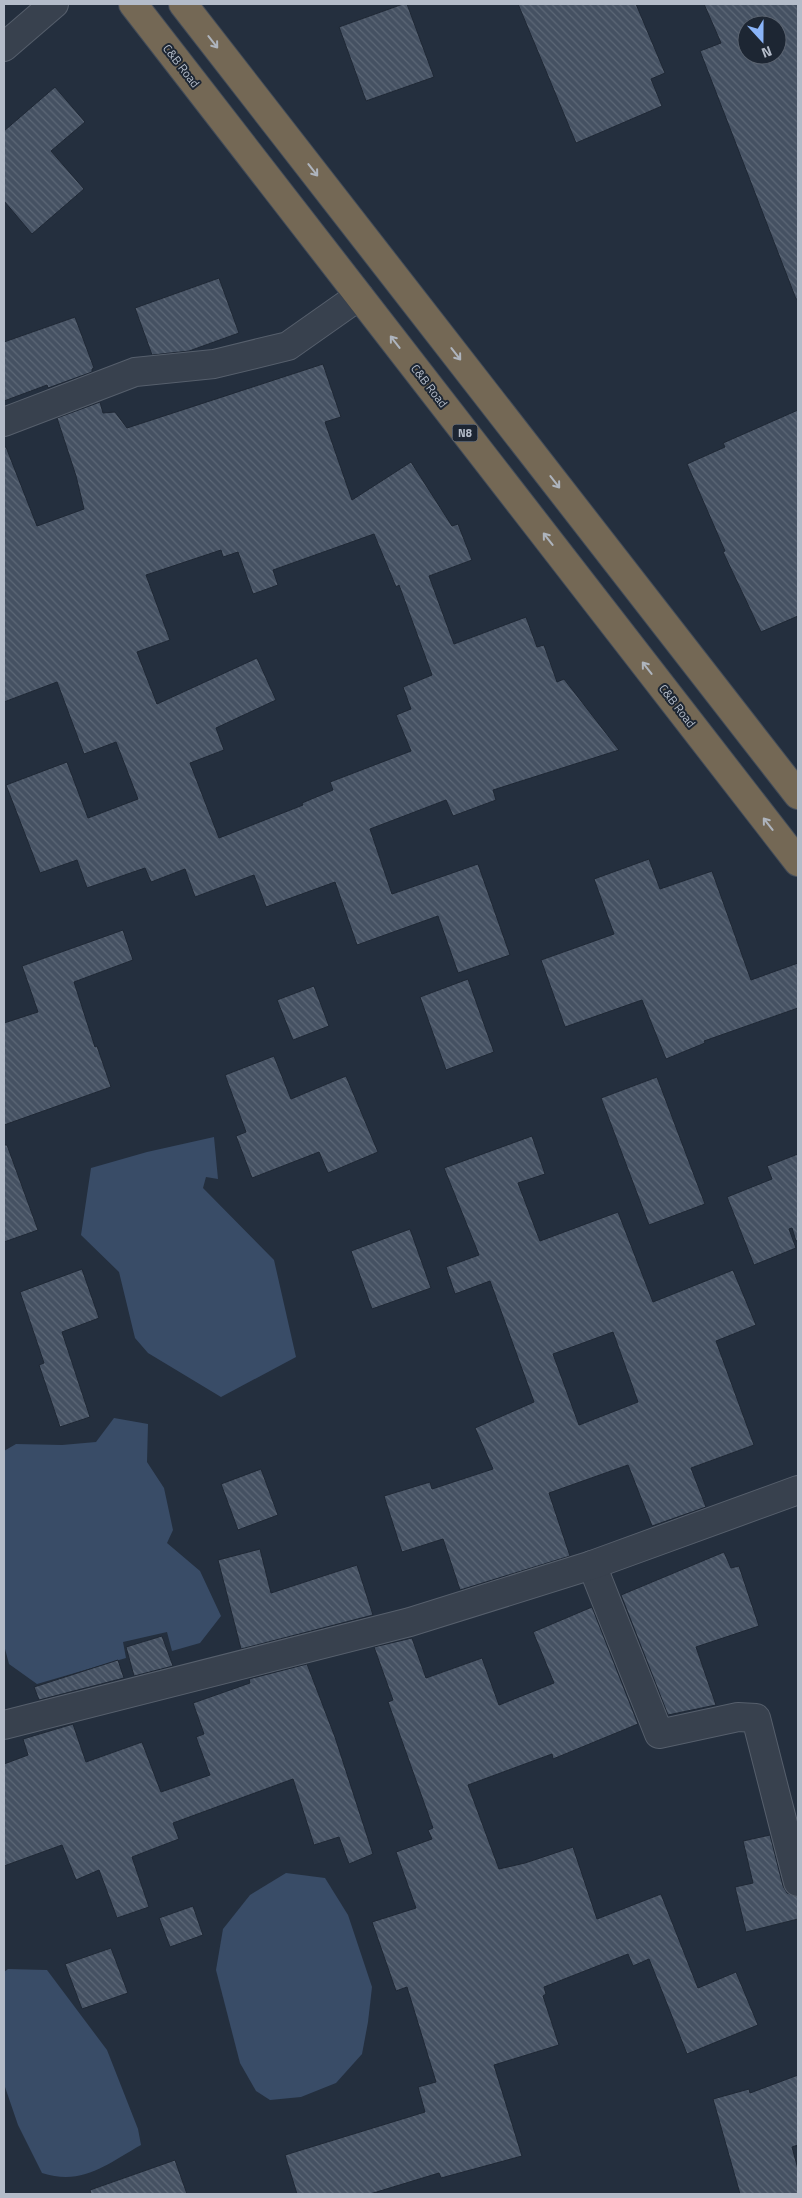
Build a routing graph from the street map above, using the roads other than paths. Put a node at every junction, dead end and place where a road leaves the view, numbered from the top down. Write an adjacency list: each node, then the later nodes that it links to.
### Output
1 (54, 4): 4 (street)
2 (133, 4): 5 (highway, C&B Road / N8)
3 (183, 4): 7 (highway, one-way to 7)
4 (4, 48)
5 (359, 296): 6 (street); 8 (highway, C&B Road / N8, one-way to 5)
6 (4, 422)
7 (798, 795)
8 (798, 862)
9 (798, 1490): 10 (street)
10 (592, 1565): 11 (street); 12 (street)
11 (4, 1725)
12 (798, 1882)

